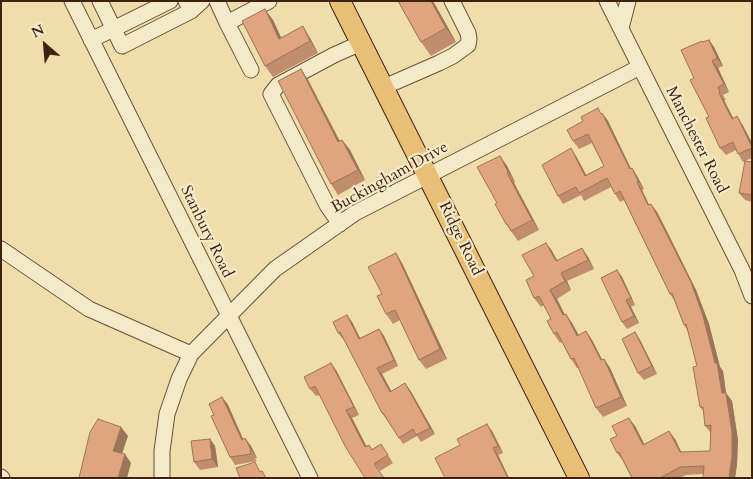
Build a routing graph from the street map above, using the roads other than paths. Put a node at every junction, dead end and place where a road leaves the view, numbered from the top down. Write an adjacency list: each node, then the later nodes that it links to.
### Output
1 (72, 1): 14 (street, Stanbury Road)
2 (100, 1): 12 (street)
3 (170, 1): 12 (street)
4 (217, 1): 11 (street)
5 (269, 1): 11 (street)
6 (340, 1): 15 (main road, Ridge Road)
7 (452, 1): 18 (street)
8 (607, 1): 13 (street, Manchester Road)
9 (628, 1): 13 (street)
10 (193, 5): 12 (street)
11 (227, 22): 17 (street)
12 (114, 28): 14 (street)
13 (621, 28): 16 (street, Manchester Road)
14 (91, 40): 23 (street, Stanbury Road)
15 (361, 43): 18 (main road, Ridge Road); 20 (street)
16 (640, 67): 19 (street, Buckingham Drive); 22 (street, Manchester Road)
17 (251, 70)
18 (384, 87): 19 (main road, Ridge Road)
19 (429, 175): 20 (street, Buckingham Drive); 27 (main road, Ridge Road)
20 (340, 224): 23 (street, Buckingham Drive)
21 (1, 249): 24 (street)
22 (752, 295)
23 (228, 316): 24 (street, Buckingham Drive); 26 (street, Stanbury Road)
24 (191, 354): 25 (street, Buckingham Drive)
25 (162, 478)
26 (310, 478)
27 (579, 478)

